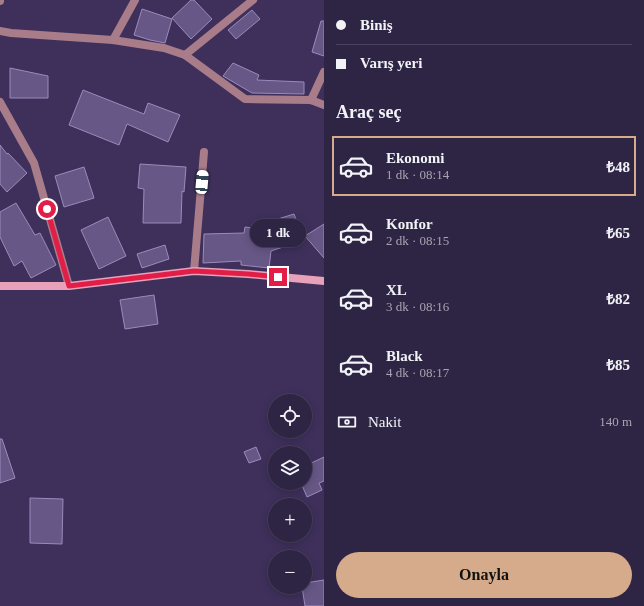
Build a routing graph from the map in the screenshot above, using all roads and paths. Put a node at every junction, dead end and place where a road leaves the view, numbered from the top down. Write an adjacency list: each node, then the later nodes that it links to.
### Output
1 (135, 0): 4 (street)
2 (253, 0): 5 (street)
3 (0, 31): 4 (street)
4 (113, 40): 5 (street)
5 (185, 55): 7 (street)
6 (324, 72): 7 (street)
7 (311, 100): 9 (street)
8 (0, 102): 14 (street)
9 (324, 105)
10 (204, 152): 11 (street)
11 (194, 271): 12 (street); 14 (street)
12 (324, 281)
13 (0, 286): 14 (street)
14 (69, 286)

